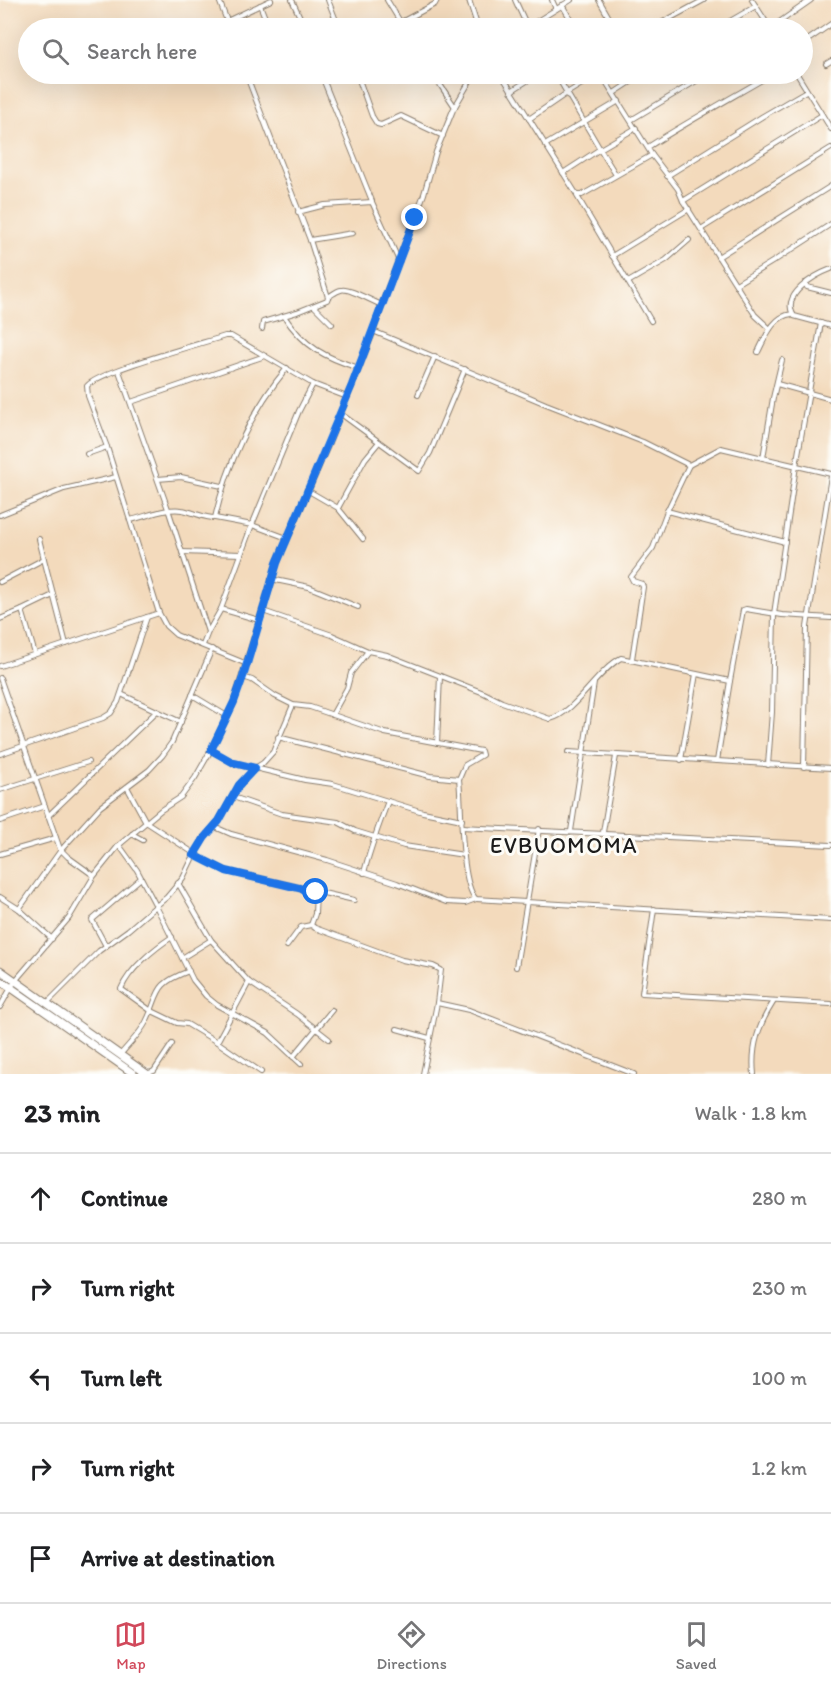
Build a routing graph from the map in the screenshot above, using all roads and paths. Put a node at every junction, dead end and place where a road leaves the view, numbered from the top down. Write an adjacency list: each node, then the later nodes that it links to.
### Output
1 (219, 0): 19 (street)
2 (271, 0): 15 (street)
3 (292, 0): 22 (street)
4 (328, 0): 23 (street)
5 (387, 0): 24 (street)
6 (437, 0): 25 (street)
7 (470, 0): 26 (street)
8 (515, 0): 27 (street)
9 (552, 0): 18 (street)
10 (571, 0): 16 (street)
11 (599, 0): 30 (street)
12 (704, 0): 31 (street)
13 (753, 0): 17 (street)
14 (811, 0): 34 (street)
15 (260, 5): 20 (street); 21 (street)
16 (562, 5): 18 (street); 29 (street)
17 (756, 6): 32 (street); 33 (street)
18 (556, 9): 28 (street)
19 (226, 18)
20 (233, 18)
21 (265, 18)
22 (300, 18)
23 (335, 18)
24 (398, 18)
25 (411, 18)
26 (475, 18)
27 (523, 18)
28 (542, 18)
29 (570, 18)
30 (609, 18)
31 (671, 18)
32 (735, 18)
33 (764, 18)
34 (785, 18)
35 (831, 24): 36 (street)
36 (813, 36)
37 (831, 61): 38 (street)
38 (826, 64)
39 (250, 84): 79 (street)
40 (325, 84): 77 (street)
41 (362, 84): 65 (street)
42 (440, 84): 58 (street)
43 (468, 84): 58 (street)
44 (507, 84): 53 (street)
45 (521, 84): 53 (street)
46 (561, 84): 55 (street)
47 (583, 84): 55 (street)
48 (607, 84): 56 (street)
49 (628, 84): 56 (street)
50 (691, 84): 61 (street)
51 (755, 84): 67 (street)
52 (803, 84): 54 (street)
53 (511, 90): 60 (street)
54 (807, 91): 59 (street); 73 (street)
55 (567, 93): 60 (street); 62 (street)
56 (614, 93): 57 (street)
57 (619, 101): 61 (street); 62 (street)
58 (455, 106): 65 (street)
59 (822, 115): 64 (street); 76 (street)
60 (529, 119): 66 (street)
61 (632, 120): 63 (street)
62 (583, 121): 66 (street); 69 (street)
63 (636, 128): 67 (street); 69 (street)
64 (831, 129)
65 (443, 136): 87 (street)
66 (545, 145): 71 (street)
67 (648, 147): 70 (street)
68 (831, 148): 81 (street)
69 (600, 149): 71 (street); 72 (street)
70 (652, 155): 72 (street); 73 (street)
71 (562, 173): 75 (street)
72 (616, 175): 75 (street)
73 (667, 176): 76 (street)
74 (831, 186): 86 (street)
75 (577, 195): 85 (street)
76 (683, 201): 78 (street)
77 (372, 202): 79 (street); 87 (street)
78 (689, 209): 81 (street); 85 (street)
79 (298, 212): 83 (street)
80 (831, 224): 91 (street)
81 (701, 229): 86 (street)
82 (353, 233): 83 (street)
83 (310, 240): 93 (street)
84 (689, 240): 89 (street)
85 (612, 256): 89 (street)
86 (718, 257): 91 (street)
87 (399, 261): 94 (street)
88 (831, 268): 90 (street)
89 (628, 282): 98 (street)
90 (805, 282): 92 (street); 96 (street)
91 (736, 284): 103 (street)
92 (831, 294)
93 (328, 297): 94 (street); 95 (street)
94 (382, 305): 104 (street)
95 (314, 306): 97 (street); 100 (street)
96 (792, 314): 99 (street); 103 (street)
97 (284, 316): 102 (street); 110 (street)
98 (651, 321)
99 (821, 323): 101 (street); 115 (street)
100 (332, 324)
101 (831, 326)
102 (262, 329)
103 (770, 329): 105 (street)
104 (373, 331): 107 (street); 110 (street)
105 (758, 352)
106 (266, 356): 109 (street); 112 (street); 119 (street)
107 (435, 356): 111 (street); 116 (street)
108 (782, 360): 114 (street)
109 (287, 368): 113 (street); 130 (street)
110 (359, 368): 117 (street)
111 (465, 369): 121 (street); 125 (street)
112 (119, 370): 119 (street); 122 (street)
113 (313, 384): 117 (street); 138 (street)
114 (777, 384): 115 (street); 124 (street)
115 (808, 392): 118 (street); 126 (street)
116 (418, 395)
117 (347, 397): 120 (street)
118 (831, 399)
119 (131, 402): 129 (street)
120 (340, 414): 121 (street); 131 (street)
121 (379, 442): 132 (street)
122 (107, 447): 123 (street); 128 (street)
123 (87, 454)
124 (763, 458): 125 (street); 126 (street)
125 (689, 465): 134 (street)
126 (796, 466): 127 (street); 142 (street)
127 (831, 475): 155 (street)
128 (116, 477): 135 (street); 137 (street)
129 (158, 479): 130 (street); 133 (street)
130 (222, 486): 136 (street)
131 (307, 490): 132 (street); 139 (street)
132 (338, 508): 141 (street)
133 (168, 509): 136 (street); 137 (street); 143 (street)
134 (667, 512): 142 (street); 166 (street)
135 (0, 515)
136 (215, 518): 138 (street)
137 (130, 520): 153 (street)
138 (252, 525): 139 (street); 144 (street)
139 (287, 538): 146 (street)
140 (39, 539): 145 (street)
141 (363, 539)
142 (785, 542): 154 (street)
143 (182, 552): 144 (street); 160 (street)
144 (241, 554): 150 (street)
145 (44, 559): 147 (street); 148 (street)
146 (271, 579): 149 (street); 152 (street)
147 (0, 582)
148 (53, 595): 151 (street); 161 (street)
149 (358, 607)
150 (221, 609): 159 (street); 160 (street)
151 (22, 610): 158 (street); 165 (street)
152 (263, 611): 159 (street); 164 (street)
153 (159, 613): 156 (street); 162 (street)
154 (774, 614): 155 (street); 173 (street); 193 (street)
155 (809, 616): 157 (street); 194 (street)
156 (147, 617): 161 (street); 175 (street)
157 (831, 618)
158 (0, 619)
159 (259, 620): 167 (street)
160 (208, 632): 162 (street)
161 (66, 644): 165 (street)
162 (203, 645): 163 (street)
163 (212, 649): 167 (street); 176 (street)
164 (368, 651): 170 (street); 179 (street)
165 (35, 654): 168 (street)
166 (632, 659): 169 (street); 174 (street)
167 (247, 663): 171 (street)
168 (0, 666)
169 (696, 674): 173 (street); 190 (street)
170 (440, 676): 174 (street); 183 (street)
171 (243, 677): 177 (street); 180 (street)
172 (0, 678): 184 (street)
173 (729, 681): 191 (street)
174 (594, 683): 188 (street)
175 (121, 694): 178 (street); 184 (street)
176 (192, 694): 180 (street); 181 (street)
177 (293, 705): 179 (street); 182 (street)
178 (157, 711): 181 (street); 204 (street)
179 (332, 715): 183 (street)
180 (227, 716): 185 (street)
181 (181, 722): 199 (street)
182 (278, 737): 195 (street); 198 (street)
183 (437, 743): 198 (street)
184 (24, 746): 187 (street); 197 (street)
185 (211, 750): 195 (street); 207 (street)
186 (568, 752): 188 (street)
187 (0, 754)
188 (584, 754): 189 (street); 211 (street)
189 (616, 756): 190 (street); 212 (street)
190 (681, 760): 191 (street)
191 (717, 761): 193 (street)
192 (88, 762): 197 (street)
193 (768, 765): 194 (street)
194 (804, 767): 196 (street)
195 (255, 768): 201 (street); 202 (street)
196 (831, 768)
197 (35, 778): 200 (street); 203 (street)
198 (459, 779): 205 (street)
199 (127, 787): 207 (street); 219 (street)
200 (0, 790)
201 (233, 797): 209 (street); 214 (street)
202 (388, 801): 205 (street); 214 (street)
203 (45, 806): 204 (street); 206 (street)
204 (48, 816): 215 (street)
205 (462, 820): 208 (street)
206 (0, 821)
207 (146, 822): 213 (street); 221 (street)
208 (462, 826): 210 (street); 222 (street)
209 (215, 827): 221 (street); 223 (street)
210 (539, 829): 211 (street); 231 (street)
211 (571, 831): 212 (street)
212 (603, 832): 218 (street)
213 (132, 834): 216 (street); 217 (street)
214 (375, 837): 222 (street); 223 (street)
215 (56, 838): 219 (street); 220 (street)
216 (143, 840)
217 (119, 845): 224 (street); 225 (street)
218 (831, 845)
219 (61, 850): 224 (street); 233 (street)
220 (0, 854)
221 (194, 855): 226 (street); 227 (street)
222 (464, 855): 229 (street)
223 (364, 873): 229 (street)
224 (94, 876): 238 (street)
225 (141, 878): 232 (street); 240 (street)
226 (178, 883): 232 (street); 239 (street)
227 (316, 892): 230 (street); 236 (street)
228 (0, 897): 233 (street)
229 (476, 899): 231 (street)
230 (354, 900)
231 (527, 902): 234 (street); 243 (street)
232 (156, 906): 237 (street); 240 (street)
233 (19, 909): 238 (street)
234 (654, 909): 235 (street); 249 (street)
235 (831, 920)
236 (311, 926): 241 (street); 250 (street)
237 (172, 937): 242 (street); 254 (street)
238 (52, 939): 248 (street)
239 (211, 940): 242 (street); 247 (street)
240 (106, 946): 251 (street)
241 (287, 946)
242 (182, 958): 245 (street)
243 (516, 967)
244 (0, 970): 248 (highway)
245 (189, 971): 254 (street); 256 (street)
246 (0, 980): 248 (highway)
247 (249, 982): 256 (street); 257 (street)
248 (13, 984): 251 (highway); 253 (street); 267 (highway)
249 (775, 1001): 252 (street); 271 (street)
250 (437, 1003): 259 (street); 270 (street)
251 (46, 1004): 263 (highway)
252 (831, 1004)
253 (0, 1007)
254 (150, 1010): 261 (street); 263 (street)
255 (332, 1010): 257 (street)
256 (232, 1012): 261 (street); 264 (street)
257 (316, 1029): 260 (street); 264 (street)
258 (397, 1029): 259 (street)
259 (429, 1038): 269 (street)
260 (329, 1039)
261 (217, 1042): 266 (street)
262 (172, 1044): 268 (street)
263 (120, 1056): 268 (highway)
264 (293, 1057): 265 (street)
265 (301, 1064)
266 (261, 1072)
267 (134, 1074)
268 (146, 1074)
269 (423, 1074)
270 (634, 1074)
271 (754, 1074)

